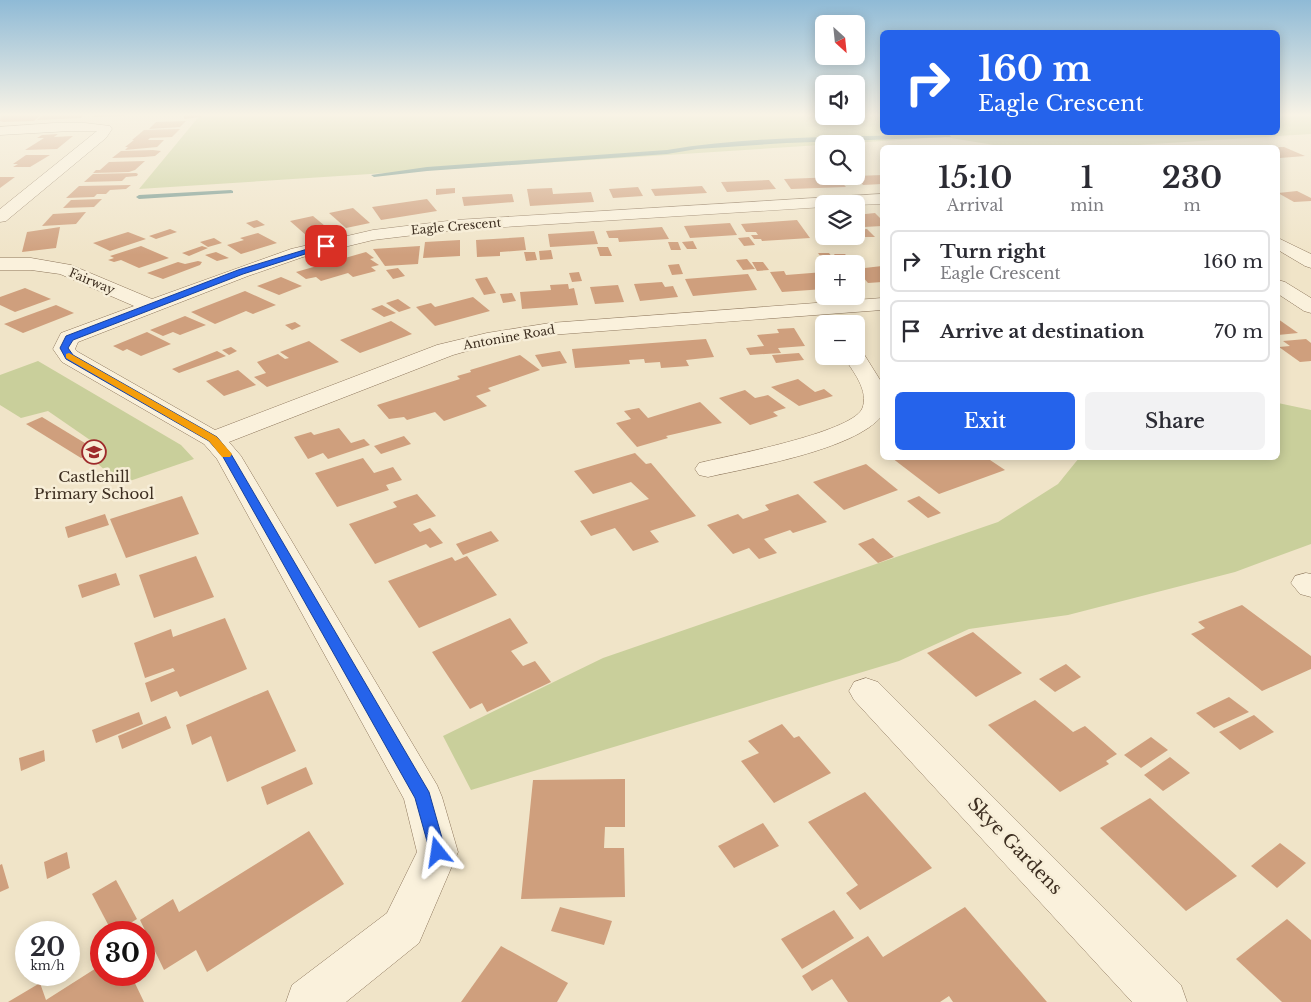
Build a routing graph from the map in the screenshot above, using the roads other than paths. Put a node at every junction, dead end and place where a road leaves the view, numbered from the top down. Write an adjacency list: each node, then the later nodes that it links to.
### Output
1 (72, 161): 2 (street)
2 (21, 200): 4 (street); 5 (street)
3 (880, 200): 13 (street, Eagle Crescent)
4 (0, 201)
5 (0, 217)
6 (1280, 244): 7 (street)
7 (1311, 262)
8 (0, 264): 13 (street, Fairway)
9 (1311, 274): 10 (street)
10 (1280, 276)
11 (1280, 287): 14 (street)
12 (880, 304): 15 (street, Antonine Road)
13 (151, 306): 18 (street, Eagle Crescent)
14 (1311, 307)
15 (832, 315)
16 (815, 317): 18 (street, Antonine Road)
17 (860, 365): 19 (street)
18 (213, 439): 21 (street)
19 (708, 469)
20 (866, 691): 22 (street, Skye Gardens)
21 (309, 1002)
22 (1164, 1002)

